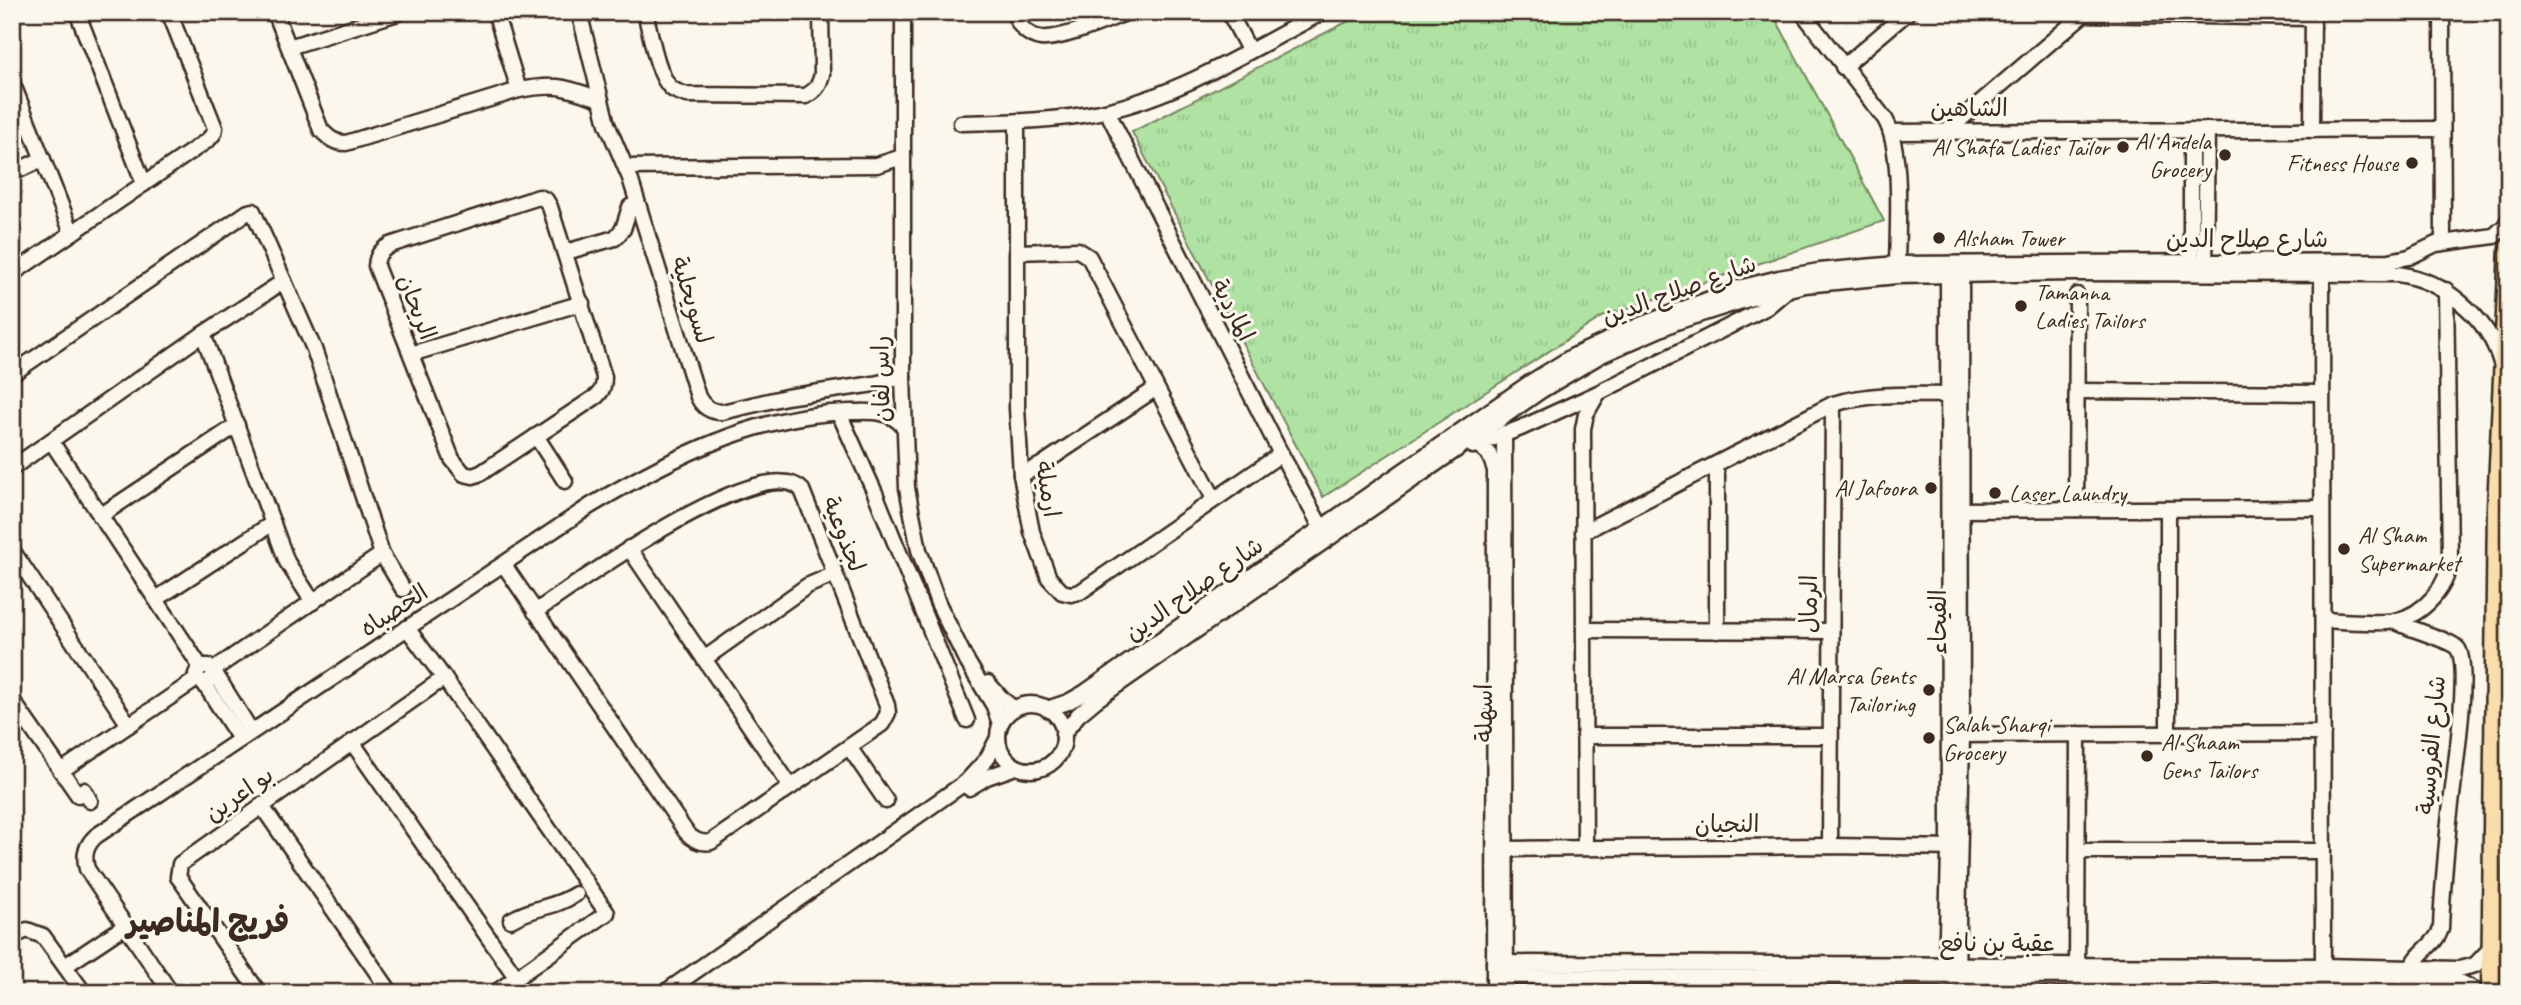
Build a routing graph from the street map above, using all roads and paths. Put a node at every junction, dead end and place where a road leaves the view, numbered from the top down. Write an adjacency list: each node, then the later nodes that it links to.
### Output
1 (77, 12): 41 (street)
2 (169, 12): 41 (street)
3 (275, 12): 20 (street)
4 (401, 12): 20 (street)
5 (495, 12): 24 (street)
6 (579, 12): 25 (street, لسويحلية)
7 (645, 12): 8 (street)
8 (821, 12)
9 (903, 12): 35 (street, راس لفان)
10 (911, 12): 117 (street, راس لفان)
11 (1014, 12): 12 (street)
12 (1128, 12)
13 (1229, 12): 21 (street)
14 (1323, 12): 21 (street)
15 (1802, 12): 22 (street)
16 (1908, 12): 22 (street)
17 (2442, 12): 29 (street)
18 (2085, 13): 19 (street); 34 (street)
19 (2313, 15): 32 (street)
20 (289, 47): 24 (street)
21 (1249, 50): 26 (street)
22 (1843, 67): 33 (street)
23 (12, 82): 36 (street)
24 (519, 90): 25 (street)
25 (600, 99): 38 (street, لسويحلية)
26 (1107, 111): 27 (street); 84 (street, الماردية)
27 (1017, 122): 28 (street); 48 (street, ارميلة)
28 (961, 123)
29 (2442, 129): 32 (street, الشاهين); 45 (street)
30 (2190, 130): 31 (street, الشاهين); 34 (street, الشاهين); 50 (street)
31 (2207, 130): 32 (street, الشاهين); 50 (street)
32 (2312, 130)
33 (1892, 131): 34 (street, الشاهين); 52 (street)
34 (1947, 131)
35 (902, 157): 37 (street); 40 (street, راس لفان)
36 (43, 159): 39 (street); 44 (street)
37 (877, 165): 38 (street); 40 (street)
38 (626, 167): 42 (street, لسويحلية)
39 (12, 173)
40 (902, 173): 64 (street, راس لفان)
41 (144, 184): 44 (street)
42 (637, 204): 47 (street); 64 (street, لسويحلية)
43 (2509, 219): 45 (street, شارع صلاح الدين)
44 (72, 233): 54 (street)
45 (2443, 242): 49 (street, شارع صلاح الدين)
46 (2509, 248): 65 (main road)
47 (566, 252): 60 (street, الريحان); 62 (street, الريحان)
48 (1017, 252): 67 (street); 87 (street, ارميلة)
49 (2404, 259): 51 (street, شارع صلاح الدين); 55 (street)
50 (2198, 267): 51 (street, شارع صلاح الدين); 53 (street, شارع صلاح الدين)
51 (2322, 267): 55 (street, شارع صلاح الدين); 70 (street)
52 (1897, 270): 53 (street, شارع صلاح الدين); 57 (street, شارع صلاح الدين)
53 (1954, 270): 71 (street, الفيحاء)
54 (12, 274)
55 (2406, 275): 58 (street, شارع صلاح الدين)
56 (284, 281): 61 (street); 63 (street); 100 (street)
57 (1787, 283): 66 (street, شارع صلاح الدين); 69 (street, شارع صلاح الدين)
58 (2446, 290): 65 (street, شارع صلاح الدين); 108 (street)
59 (2077, 295): 68 (street)
60 (582, 303): 62 (street); 80 (street, الريحان)
61 (203, 334): 76 (street); 81 (street)
62 (411, 354): 80 (street, الريحان)
63 (12, 374)
64 (899, 378): 75 (street, راس لفان)
65 (2503, 381): 148 (main road)
66 (1537, 386): 77 (street); 83 (street, شارع صلاح الدين); 97 (street, شارع صلاح الدين)
67 (1155, 389): 87 (street); 89 (street)
68 (2077, 391): 70 (street); 91 (street)
69 (1598, 393): 73 (street, شارع صلاح الدين); 78 (street)
70 (2322, 393): 90 (street)
71 (1956, 395): 72 (street); 93 (street, الفيحاء)
72 (1833, 404): 85 (street); 112 (street, الرمال)
73 (1559, 411): 77 (street, شارع صلاح الدين); 78 (street)
74 (839, 412): 75 (street, الحصباه); 101 (street, الحصباه); 119 (street, راس لفان)
75 (901, 423): 121 (street, راس لفان)
76 (237, 425): 94 (street); 95 (street)
77 (1521, 428): 79 (street, شارع صلاح الدين)
78 (1583, 429): 96 (street)
79 (1504, 433): 82 (street, شارع صلاح الدين); 141 (street, اسهلة)
80 (536, 436): 88 (street)
81 (51, 441): 86 (street); 94 (street)
82 (1476, 444): 83 (street, شارع صلاح الدين); 141 (street, اسهلة)
83 (1454, 451): 97 (street, شارع صلاح الدين)
84 (1281, 454): 89 (street, ارميلة); 97 (street, الماردية)
85 (1713, 466): 96 (street); 111 (street)
86 (12, 468)
87 (1021, 475): 89 (street, ارميلة)
88 (565, 481)
89 (1214, 499)
90 (2322, 508): 92 (street); 107 (street)
91 (2076, 509): 92 (street); 93 (street)
92 (2168, 509): 125 (street)
93 (1955, 510): 127 (street, الفيحاء)
94 (100, 516): 104 (street)
95 (273, 523): 104 (street); 105 (street)
96 (1583, 532): 110 (street)
97 (1324, 533): 118 (street, شارع صلاح الدين); 123 (street, شارع صلاح الدين)
98 (629, 548): 102 (street, لجذوعية); 106 (street, لجذوعية); 113 (street)
99 (12, 550): 120 (street)
100 (382, 554): 103 (street); 105 (street)
101 (503, 565): 106 (street, لجذوعية); 109 (street, الحصباه)
102 (835, 574): 113 (street); 131 (street, لجذوعية)
103 (403, 589)
104 (156, 599): 114 (street)
105 (313, 602): 114 (street)
106 (535, 612): 134 (street, لجذوعية)
107 (2323, 620): 108 (street); 122 (street)
108 (2395, 621): 150 (street, شارع الفروسية)
109 (407, 628): 115 (street); 126 (street, الحصباه)
110 (1584, 630): 111 (street); 128 (street)
111 (1717, 631): 112 (street)
112 (1831, 631): 129 (street, الرمال)
113 (704, 659): 134 (street)
114 (205, 674): 120 (street); 126 (street)
115 (444, 678): 130 (street, بو اعرين); 144 (street)
116 (12, 700): 133 (street)
117 (1014, 709): 118 (street); 121 (street)
118 (1047, 709): 123 (street)
119 (967, 720)
120 (129, 725): 133 (street)
121 (999, 731): 132 (street); 168 (street)
122 (2323, 733): 125 (street); 143 (street)
123 (1063, 734): 132 (street)
124 (2078, 734): 125 (street); 127 (street); 142 (street)
125 (2168, 734)
126 (245, 735): 146 (street, الحصباه)
127 (1955, 735): 140 (street, الفيحاء)
128 (1584, 736): 129 (street); 139 (street)
129 (1830, 736): 138 (street, الرمال)
130 (352, 742): 137 (street, بو اعرين); 156 (street)
131 (849, 747): 134 (street, لجذوعية); 136 (street)
132 (1016, 766): 169 (street)
133 (61, 771): 135 (street)
134 (791, 787)
135 (90, 801)
136 (886, 801)
137 (261, 805): 163 (street, بو اعرين); 166 (street)
138 (1830, 846): 139 (street, النجيان); 140 (street, النجيان)
139 (1585, 848): 141 (street, النجيان)
140 (1954, 848): 153 (street, الفيحاء)
141 (1501, 849): 155 (street, اسهلة)
142 (2078, 851): 143 (street); 151 (street)
143 (2323, 851): 152 (street)
144 (581, 890): 145 (street); 156 (street)
145 (511, 920)
146 (125, 926): 149 (street); 165 (street, الحصباه)
147 (12, 937): 149 (street)
148 (2491, 948): 159 (street, عقبة بن نافع); 172 (main road)
149 (65, 966): 164 (street)
150 (2412, 967): 154 (street, عقبة بن نافع); 159 (street, عقبة بن نافع)
151 (2077, 972): 153 (street, عقبة بن نافع); 158 (street, عقبة بن نافع); 162 (street, عقبة بن نافع)
152 (2323, 972): 154 (street, عقبة بن نافع); 158 (street, عقبة بن نافع)
153 (1951, 973): 157 (street, عقبة بن نافع); 161 (street, عقبة بن نافع); 162 (street, عقبة بن نافع)
154 (2369, 973): 159 (street, عقبة بن نافع)
155 (1501, 975): 157 (street, عقبة بن نافع); 160 (street, عقبة بن نافع); 170 (street, اسهلة)
156 (516, 977): 167 (street)
157 (1662, 978): 160 (street, عقبة بن نافع); 161 (street, عقبة بن نافع)
158 (2220, 979)
159 (2440, 980): 171 (street, عقبة بن نافع)
160 (1569, 985)
161 (1717, 985)
162 (2025, 986)
163 (252, 990)
164 (84, 993)
165 (171, 993)
166 (391, 993)
167 (495, 993)
168 (664, 993)
169 (679, 993)
170 (1494, 993)
171 (2477, 993)
172 (2491, 993)

